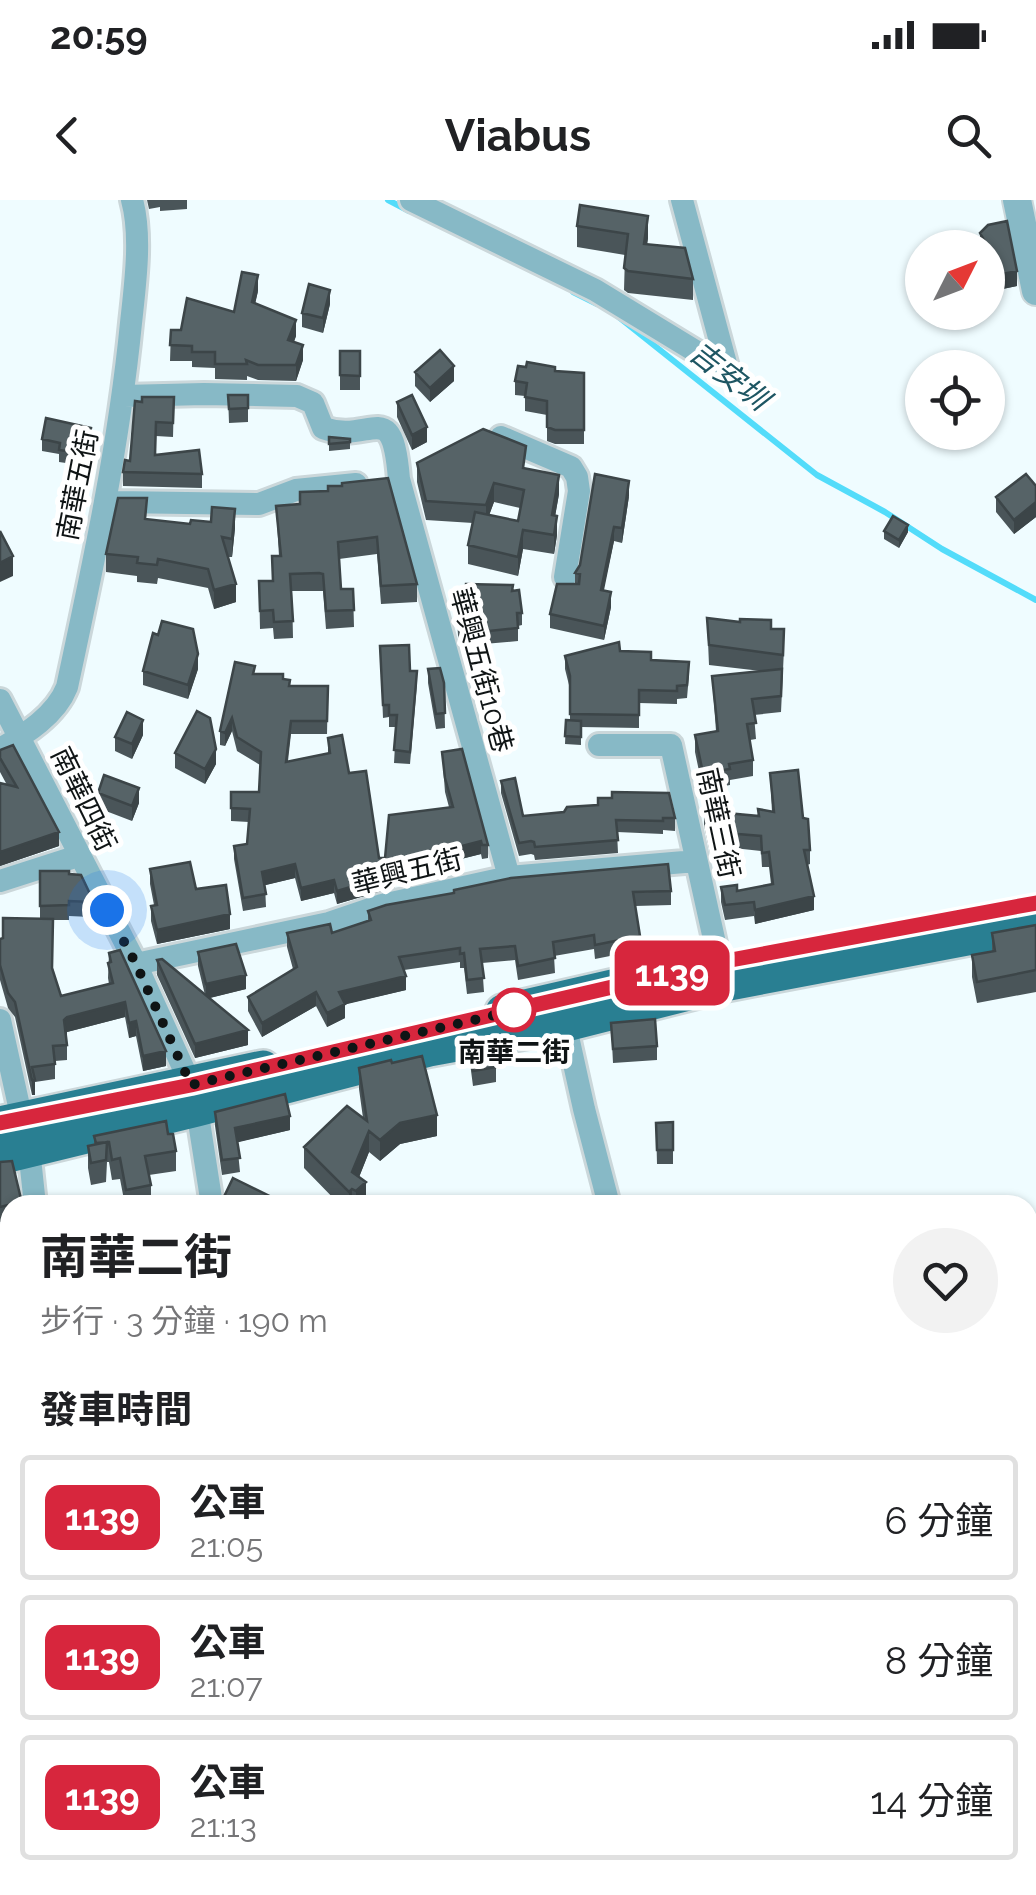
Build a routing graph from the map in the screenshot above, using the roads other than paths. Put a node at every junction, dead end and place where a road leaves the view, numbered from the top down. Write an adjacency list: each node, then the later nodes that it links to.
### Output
1 (132, 200): 6 (street, 南華五街)
2 (411, 200): 3 (street)
3 (682, 200)
4 (1017, 200): 5 (street)
5 (1036, 291)
6 (124, 396): 8 (street, 華興五街10巷); 9 (street, 南華五街)
7 (485, 432): 10 (street)
8 (404, 473): 9 (street); 16 (street, 華興五街10巷)
9 (106, 501): 12 (street, 南華五街)
10 (565, 578)
11 (0, 700): 12 (street, 南華四街)
12 (10, 743): 14 (street, 南華四街)
13 (600, 744): 15 (street, 南華三街)
14 (78, 856): 17 (street); 20 (street, 南華四街)
15 (696, 861): 16 (street, 華興五街); 21 (street, 南華三街)
16 (509, 876): 20 (street, 華興五街)
17 (0, 882)
18 (1036, 903): 21 (main road)
19 (1036, 925): 21 (main road)
20 (136, 964): 25 (street, 南華四街)
21 (722, 973): 22 (main road)
22 (563, 1012): 25 (main road); 29 (street)
23 (0, 1020): 24 (street)
24 (3, 1045): 26 (street)
25 (194, 1097): 26 (main road); 28 (street, 南華四街)
26 (15, 1136): 27 (street)
27 (32, 1195)
28 (210, 1195)
29 (606, 1195)

